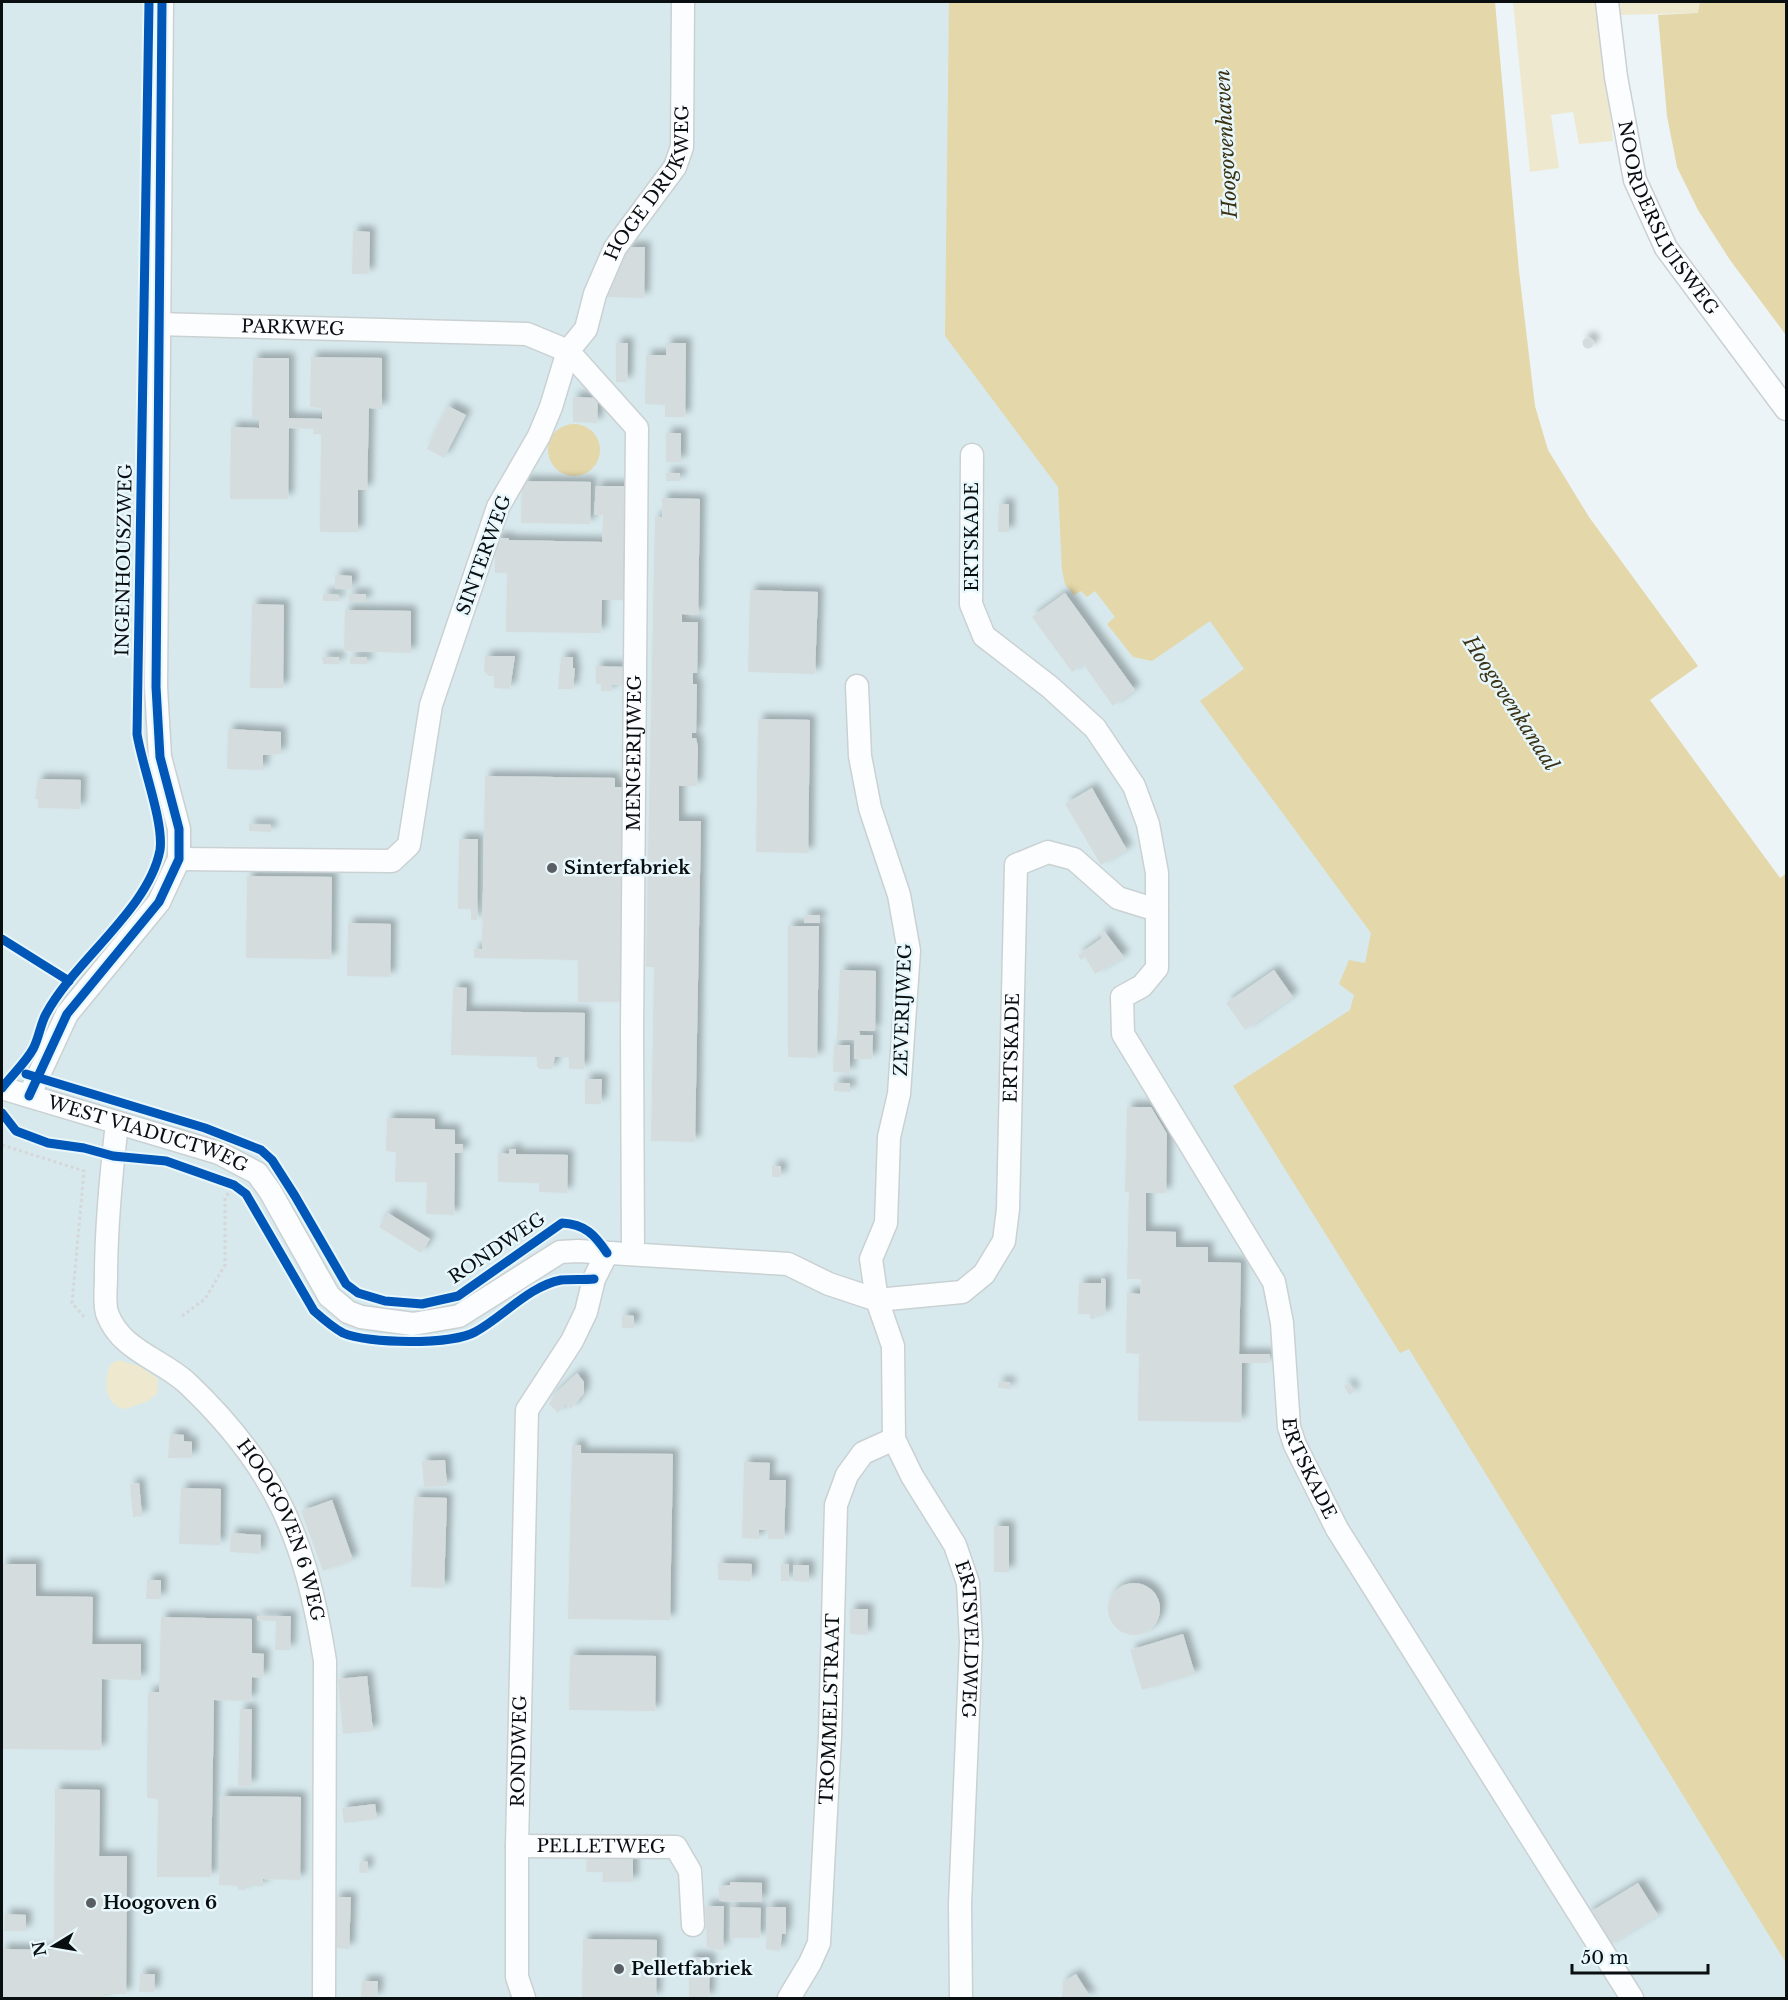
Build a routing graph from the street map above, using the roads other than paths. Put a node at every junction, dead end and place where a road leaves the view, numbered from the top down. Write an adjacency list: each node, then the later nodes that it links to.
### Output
1 (162, 2): 4 (street, INGENHOUSZWEG)
2 (683, 2): 5 (street, HOGE DRUKWEG)
3 (1607, 2): 6 (street, NOORDERSLUISWEG)
4 (157, 324): 5 (street, PARKWEG); 9 (street, INGENHOUSZWEG)
5 (568, 351): 9 (street, SINTERWEG); 15 (street, MENGERIJWEG)
6 (1786, 409)
7 (972, 455): 10 (street, ERTSKADE)
8 (857, 686): 16 (street, ZEVERIJWEG)
9 (179, 859): 12 (street, INGENHOUSZWEG)
10 (1157, 910): 16 (street, ERTSKADE); 25 (street, ERTSKADE)
11 (2, 1088): 12 (street, WEST VIADUCTWEG)
12 (29, 1096): 13 (street, WEST VIADUCTWEG)
13 (117, 1123): 17 (street, WEST VIADUCTWEG); 21 (street, HOOGOVEN 6 WEG)
14 (607, 1253): 15 (street, RONDWEG); 17 (street, RONDWEG); 19 (street, RONDWEG)
15 (633, 1254): 16 (street, RONDWEG)
16 (877, 1300): 18 (street, ERTSVELDWEG)
17 (361, 1317)
18 (894, 1439): 23 (street, TROMMELSTRAAT); 24 (street, ERTSVELDWEG)
19 (517, 1846): 20 (street, PELLETWEG); 22 (street, RONDWEG)
20 (693, 1925)
21 (324, 1998)
22 (524, 1998)
23 (789, 1998)
24 (961, 1998)
25 (1632, 1998)

